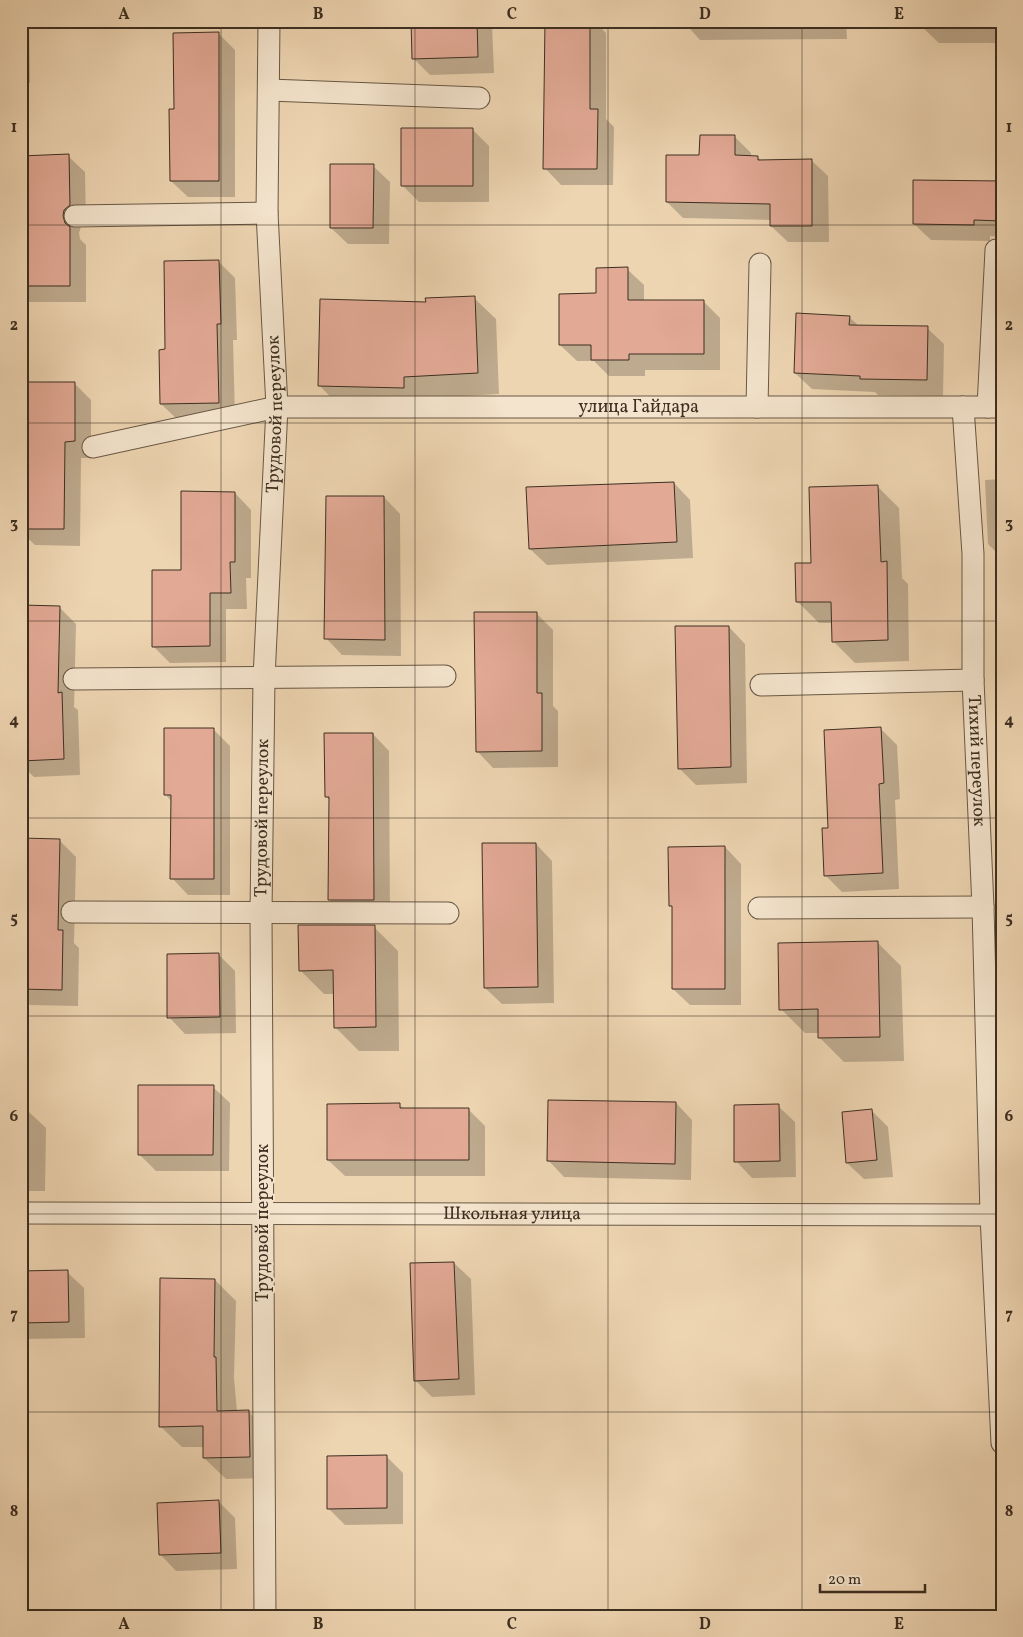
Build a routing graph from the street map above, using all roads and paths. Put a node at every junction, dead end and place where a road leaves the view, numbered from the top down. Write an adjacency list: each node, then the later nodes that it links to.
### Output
1 (269, 21): 2 (lane, Трудовой переулок)
2 (269, 90): 3 (lane); 4 (lane, Трудовой переулок)
3 (479, 98)
4 (267, 213): 5 (lane); 8 (lane, Трудовой переулок)
5 (75, 216)
6 (996, 250): 10 (lane)
7 (760, 264): 9 (lane)
8 (277, 407): 9 (lane, улица Гайдара); 12 (lane, улица Гайдара); 14 (lane, Трудовой переулок)
9 (757, 407): 11 (lane, улица Гайдара)
10 (995, 407): 11 (lane, улица Гайдара)
11 (963, 408): 16 (lane, Тихий переулок)
12 (93, 447)
13 (445, 676): 14 (lane)
14 (264, 678): 15 (lane); 22 (lane, Трудовой переулок)
15 (74, 679)
16 (973, 680): 17 (lane); 18 (lane, Тихий переулок)
17 (761, 685)
18 (983, 907): 19 (lane); 25 (lane, Тихий переулок)
19 (759, 908)
20 (72, 912): 22 (lane)
21 (448, 913): 22 (lane)
22 (261, 914): 24 (lane, Трудовой переулок)
23 (21, 1213): 24 (lane, Школьная улица)
24 (263, 1214): 25 (lane, Школьная улица); 27 (lane, Трудовой переулок)
25 (996, 1214): 26 (lane, Тихий переулок)
26 (1002, 1443)
27 (264, 1616)

